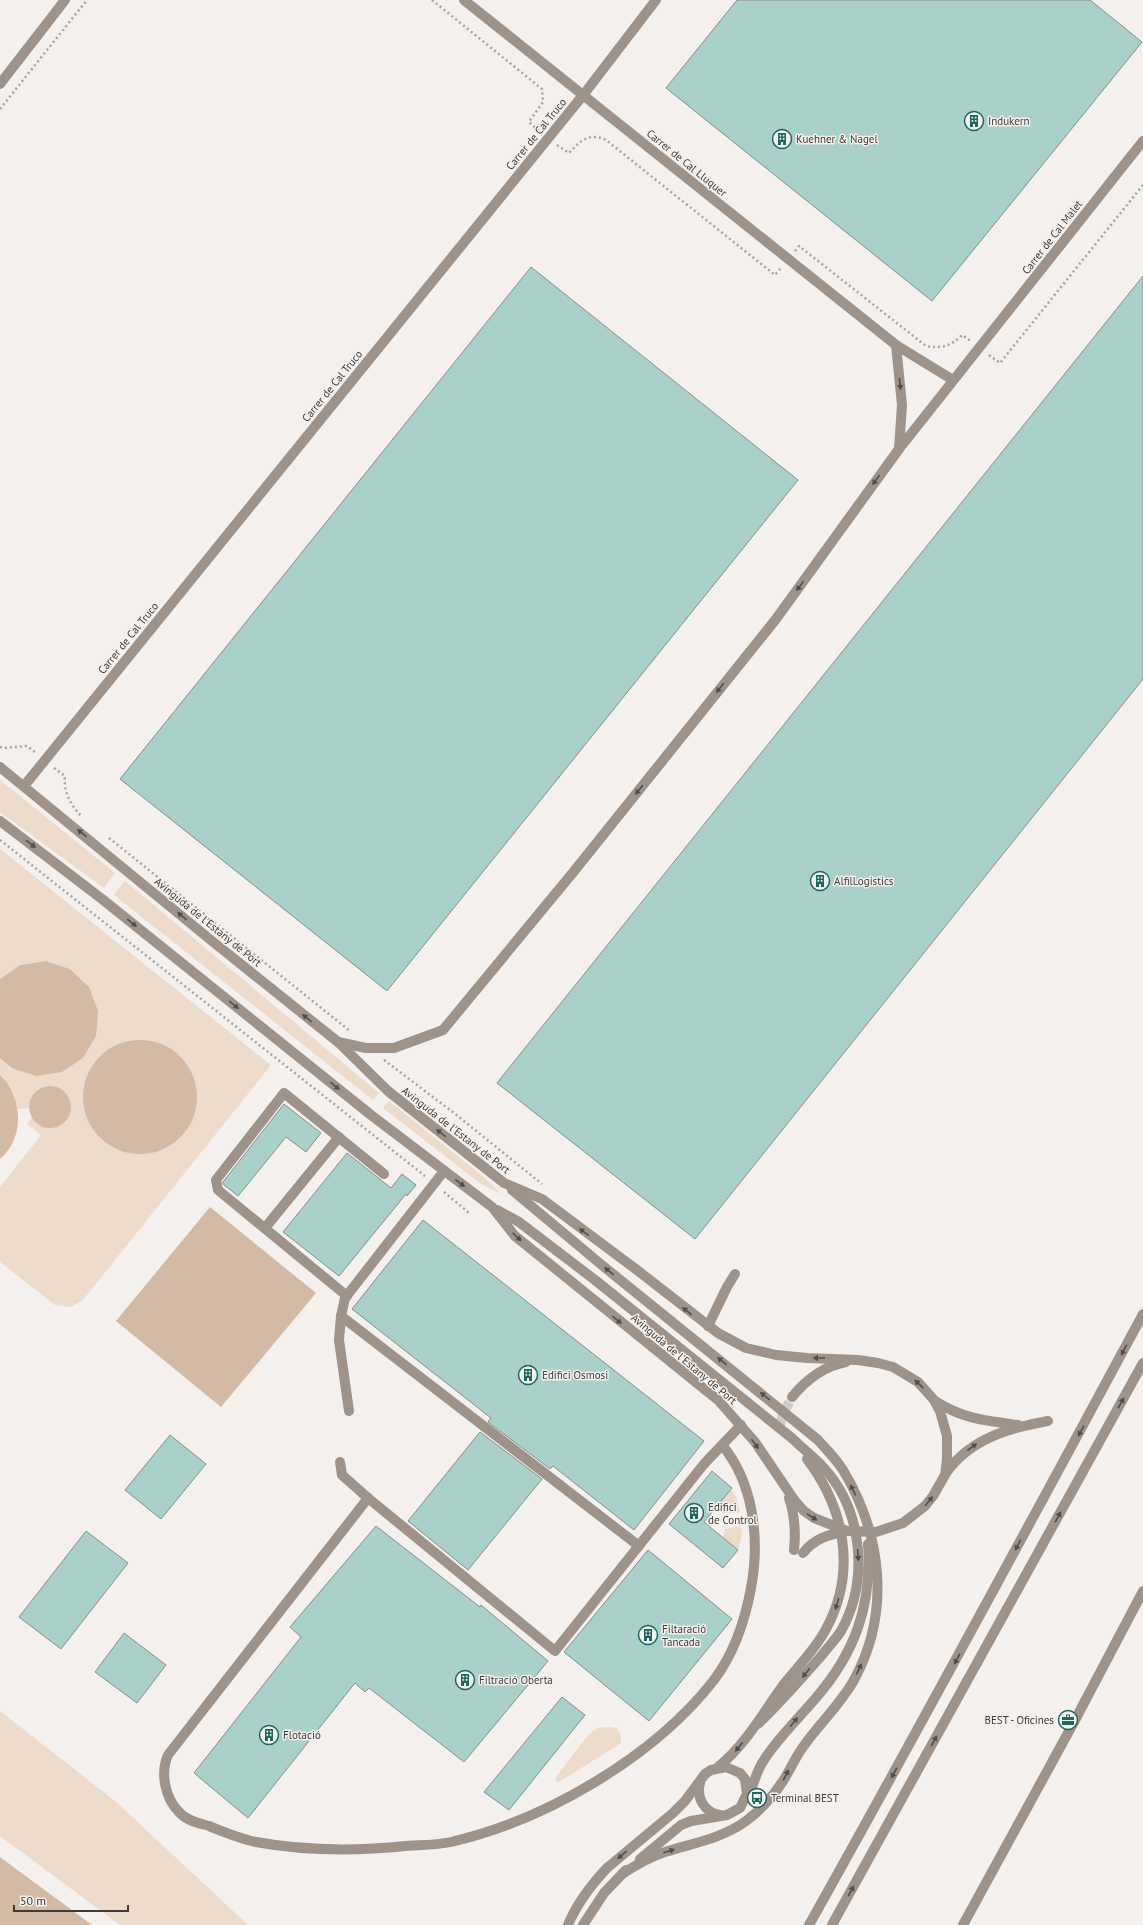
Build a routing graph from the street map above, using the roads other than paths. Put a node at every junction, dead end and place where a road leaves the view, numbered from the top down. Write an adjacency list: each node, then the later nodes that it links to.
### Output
1 (65, 0): 4 (street)
2 (464, 0): 5 (street, Carrer de Cal Lluquer)
3 (656, 0): 5 (street, Carrer de Cal Truco)
4 (0, 84)
5 (584, 94): 7 (street, Carrer de Cal Lluquer); 11 (street, Carrer de Cal Truco)
6 (1143, 141): 8 (street, Carrer de Cal Malet)
7 (896, 345): 8 (street, Carrer de Cal Lluquer); 9 (street, one-way to 9)
8 (953, 380): 9 (street, Carrer de Cal Malet)
9 (899, 449): 13 (street, Carrer de Cal Malet, one-way to 13)
10 (0, 767): 11 (street, Avinguda de l'Estany de Port)
11 (24, 786): 13 (street, Avinguda de l'Estany de Port, one-way to 11)
12 (0, 821): 15 (street, Avinguda de l'Estany de Port, one-way to 15)
13 (338, 1042): 17 (street, Avinguda de l'Estany de Port, one-way to 13)
14 (339, 1137): 16 (street); 19 (street); 19 (street)
15 (444, 1171): 18 (street, Avinguda de l'Estany de Port, one-way to 18); 21 (street)
16 (384, 1174)
17 (504, 1183): 24 (street, Avinguda de l'Estany de Port, one-way to 17); 39 (street, one-way to 17)
18 (492, 1207): 31 (street, Avinguda de l'Estany de Port, one-way to 31); 33 (street)
19 (265, 1228): 21 (street)
20 (735, 1274): 24 (street)
21 (347, 1296): 23 (street)
22 (1143, 1314): 51 (street, one-way to 51)
23 (342, 1316): 29 (street); 41 (street)
24 (708, 1326): 25 (street, Avinguda de l'Estany de Port, one-way to 24)
25 (858, 1360): 27 (street); 28 (street, Avinguda de l'Estany de Port, one-way to 25)
26 (1143, 1363): 52 (street, one-way to 26)
27 (792, 1398)
28 (934, 1400): 32 (street); 36 (street, Avinguda de l'Estany de Port)
29 (349, 1411)
30 (1048, 1421): 32 (street)
31 (741, 1425): 34 (street); 37 (street, Avinguda de l'Estany de Port, one-way to 37)
32 (1020, 1426): 36 (street, one-way to 32)
33 (793, 1439): 43 (street, one-way to 43); 43 (street, one-way to 43)
34 (722, 1445): 38 (street); 41 (street)
35 (340, 1462): 38 (street)
36 (944, 1475): 40 (street, Avinguda de l'Estany de Port, one-way to 36)
37 (786, 1491): 40 (street, Avinguda de l'Estany de Port, one-way to 40); 40 (street)
38 (368, 1498): 41 (street)
39 (867, 1526): 46 (street, one-way to 39); 48 (street, one-way to 39)
40 (847, 1531)
41 (639, 1546)
42 (1143, 1591): 53 (street)
43 (758, 1724): 44 (street, one-way to 44)
44 (718, 1767): 45 (street); 46 (street)
45 (701, 1781): 47 (street); 49 (street, one-way to 49)
46 (745, 1802): 47 (street)
47 (727, 1815): 48 (street)
48 (622, 1874): 50 (street)
49 (568, 1925)
50 (583, 1925)
51 (809, 1925)
52 (832, 1925)
53 (963, 1925)

